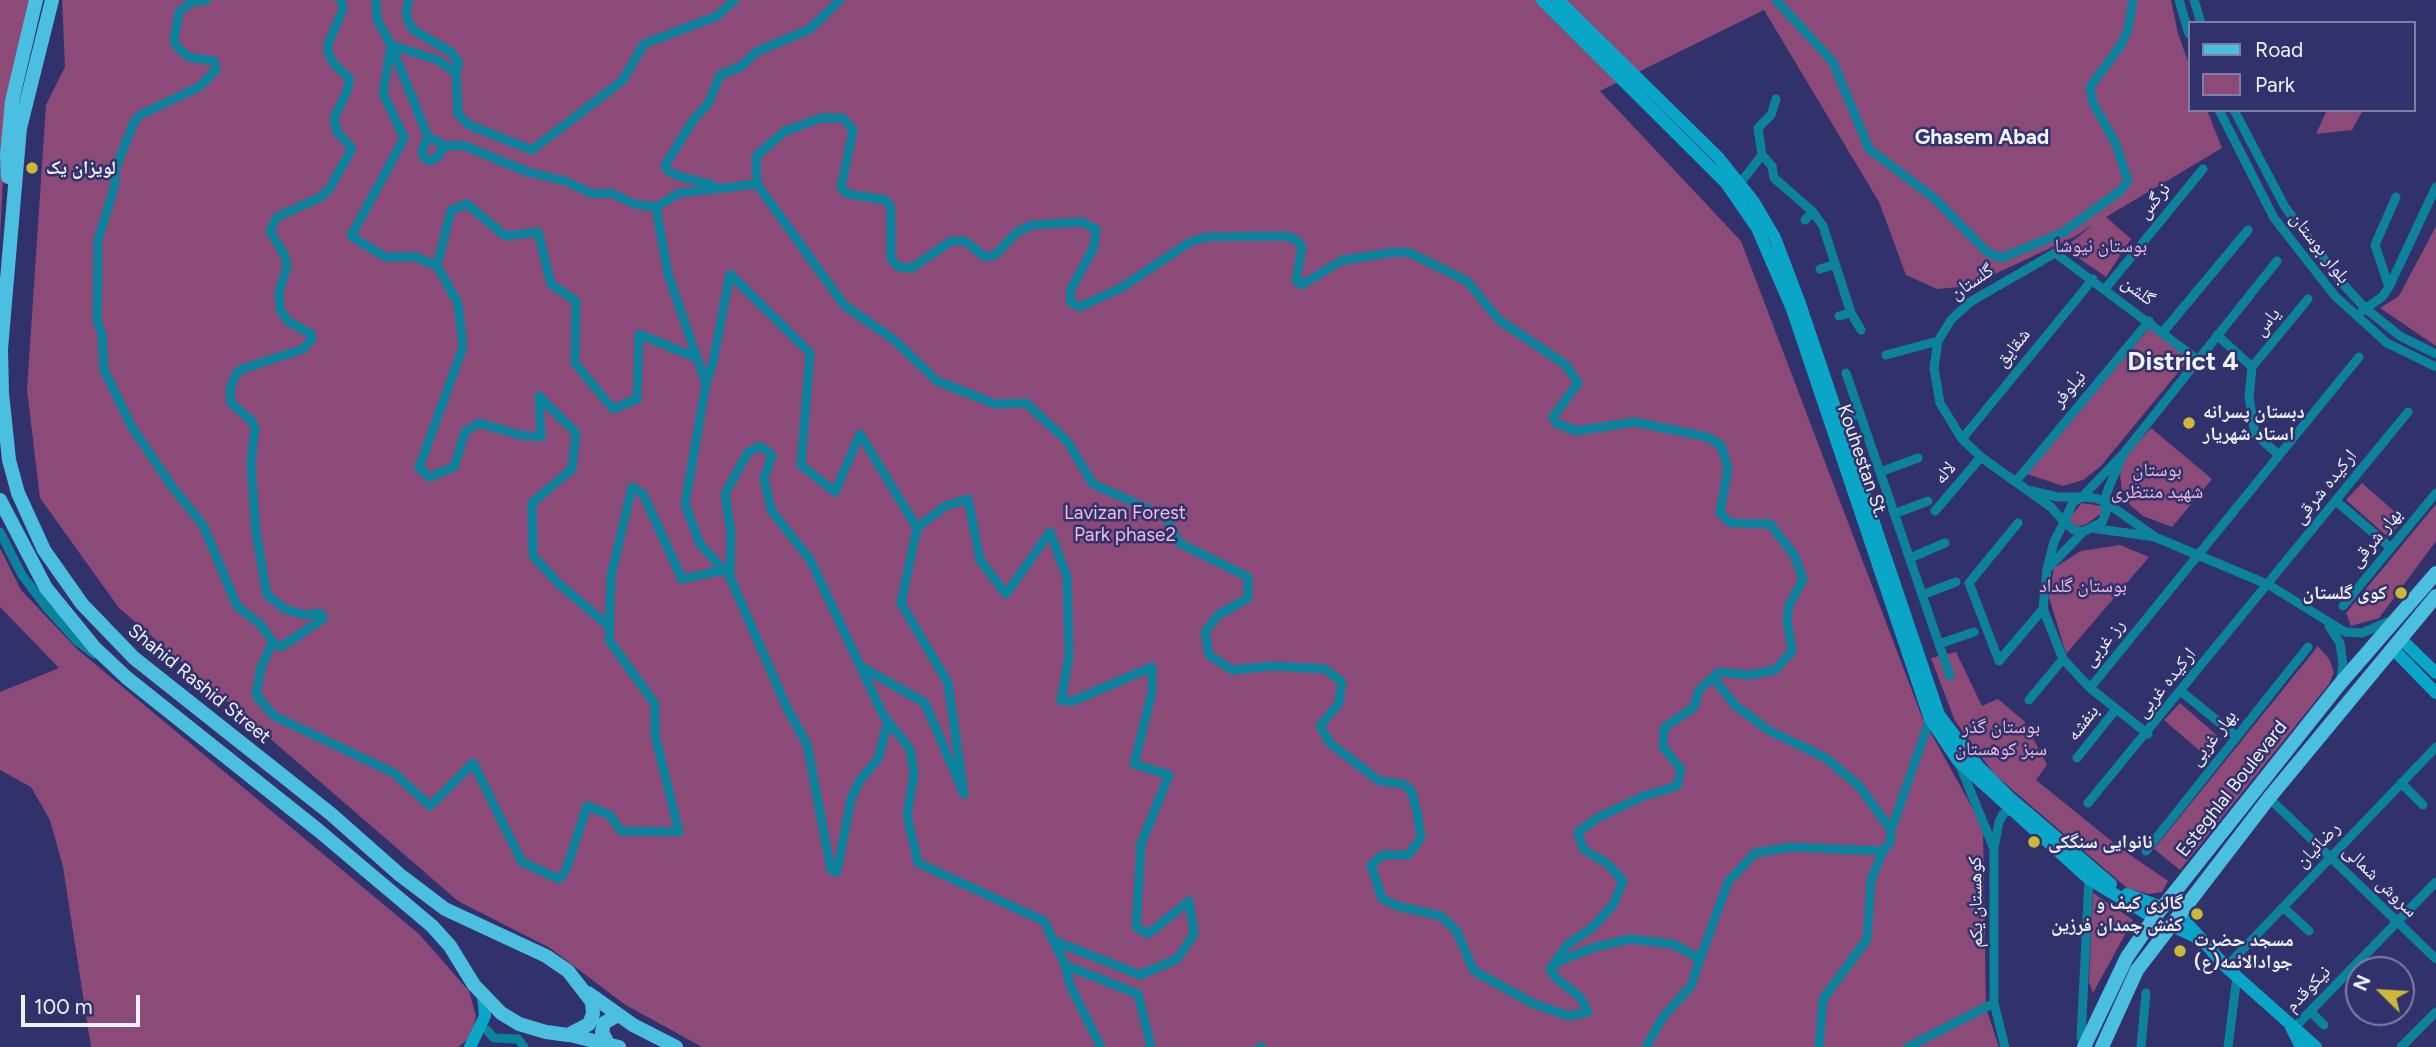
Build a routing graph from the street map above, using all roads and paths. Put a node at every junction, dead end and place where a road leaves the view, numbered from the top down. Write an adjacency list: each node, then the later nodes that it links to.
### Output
1 (36, 0): 35 (main road)
2 (52, 0): 35 (main road, Shahid Rashid Street)
3 (207, 0): 110 (street)
4 (341, 0): 110 (street)
5 (376, 0): 18 (street)
6 (409, 0): 19 (street)
7 (736, 0): 19 (street)
8 (840, 0): 29 (street)
9 (1542, 0): 17 (main road, Kouhestan St.)
10 (1558, 0): 17 (main road, Kouhestan St.)
11 (2133, 0): 14 (street)
12 (2179, 0): 16 (street)
13 (2194, 0): 15 (street)
14 (1780, 1)
15 (2200, 21)
16 (2188, 31)
17 (1595, 44): 27 (main road, Kouhestan St.); 128 (main road, Kouhestan St.)
18 (391, 46): 19 (street); 23 (street); 42 (street)
19 (456, 73)
20 (1776, 99): 25 (street)
21 (2220, 112): 36 (street, بلوار بوستان)
22 (2235, 112): 33 (street, بلوار بوستان)
23 (428, 137): 24 (street); 24 (street)
24 (442, 148): 32 (street)
25 (1762, 155): 27 (street); 34 (street)
26 (2203, 169): 46 (street, نرگس)
27 (1741, 182): 70 (main road, Kouhestan St.)
28 (757, 184): 29 (street); 121 (street); 157 (street)
29 (718, 186): 32 (street)
30 (2436, 187): 45 (street)
31 (2396, 197): 45 (street)
32 (656, 207): 62 (street)
33 (2285, 207): 36 (street); 48 (street, بلوار بوستان)
34 (1813, 212): 37 (street); 41 (street)
35 (11, 217): 159 (main road, Shahid Rashid Street)
36 (2274, 218): 51 (street, بلوار بوستان)
37 (1805, 220)
38 (2248, 230): 54 (street)
39 (2055, 253): 44 (street, گلشن); 56 (street, گلستان)
40 (2277, 261): 55 (street)
41 (1833, 265): 43 (street); 49 (street)
42 (437, 266): 62 (street); 108 (street)
43 (1820, 269)
44 (2093, 279): 46 (street, گلشن); 71 (street, شقایق)
45 (2389, 288): 48 (street)
46 (2105, 289): 52 (street, گلشن)
47 (2308, 299): 65 (street, یاس)
48 (2365, 308): 51 (street); 57 (street, بلوار بوستان)
49 (1851, 313): 50 (street); 53 (street)
50 (1839, 316)
51 (2356, 316): 58 (street, بلوار بوستان)
52 (2149, 321): 54 (street, گلشن); 77 (street, نیلوفر)
53 (1861, 330)
54 (2163, 332): 63 (street, گلشن)
55 (2217, 335): 63 (street); 65 (street)
56 (1938, 341): 60 (street); 71 (street)
57 (2410, 341): 58 (street); 59 (street, بلوار بوستان)
58 (2402, 353): 64 (street, بلوار بوستان)
59 (2436, 354)
60 (1886, 355)
61 (2359, 357): 73 (street, رز غربی)
62 (697, 358): 67 (street)
63 (2198, 360): 72 (street)
64 (2436, 367)
65 (2252, 368): 73 (street)
66 (1846, 373): 69 (street)
67 (706, 384): 89 (street); 98 (street)
68 (2408, 412): 84 (street, ارکیده شرقی)
69 (1860, 413): 70 (street); 76 (street)
70 (1838, 422): 145 (main road, Kouhestan St.)
71 (1962, 439): 74 (street)
72 (2124, 453): 80 (street); 83 (street)
73 (2279, 455): 95 (street, رز غربی)
74 (1981, 457): 77 (street); 85 (street, لاله)
75 (1917, 458): 76 (street)
76 (1880, 472): 86 (street)
77 (2017, 480): 78 (street)
78 (2027, 490): 80 (street); 87 (street)
79 (2436, 493): 94 (street, بهار شرقی)
80 (2082, 496): 83 (street); 87 (street)
81 (0, 500): 120 (main road, Shahid Rashid Street)
82 (1928, 501): 86 (street)
83 (2104, 501): 90 (street); 92 (street)
84 (2336, 502): 94 (street); 101 (street, ارکیده شرقی)
85 (1935, 511)
86 (1895, 514): 96 (street)
87 (2064, 522): 90 (street); 97 (street)
88 (2018, 523): 105 (street)
89 (917, 528): 116 (street); 152 (street)
90 (2088, 530): 92 (street); 97 (street)
91 (0, 532): 120 (street)
92 (2155, 537): 95 (street)
93 (1945, 544): 96 (street)
94 (2391, 548): 104 (street, بهار شرقی)
95 (2199, 556): 101 (street); 123 (street, رز غربی)
96 (1910, 558): 102 (street)
97 (2047, 569): 105 (street)
98 (727, 573): 108 (street); 116 (street); 129 (street)
99 (2436, 573): 106 (main road, Esteghlal Boulevard)
100 (1956, 582): 102 (street)
101 (2269, 584): 107 (street); 124 (street, ارکیده غربی)
102 (1922, 595): 111 (street)
103 (2436, 596): 112 (main road, Esteghlal Boulevard)
104 (2343, 606)
105 (2043, 609): 115 (street)
106 (2394, 618): 107 (street); 122 (main road, Esteghlal Boulevard)
107 (2328, 624): 122 (street)
108 (610, 628): 110 (street)
109 (1974, 632): 111 (street)
110 (273, 642)
111 (1939, 644): 119 (street)
112 (2397, 644): 114 (main road); 117 (main road); 136 (main road, Esteghlal Boulevard)
113 (2308, 648): 131 (street, بهار غربی)
114 (2417, 654): 117 (main road); 118 (main road)
115 (2063, 659): 123 (street); 126 (street)
116 (860, 666): 129 (street)
117 (2411, 668): 125 (main road)
118 (2436, 673)
119 (1950, 676)
120 (127, 678): 161 (main road, Shahid Rashid Street)
121 (1714, 679): 140 (street); 157 (street)
122 (2339, 685): 148 (main road, Esteghlal Boulevard)
123 (2090, 688): 127 (street)
124 (2182, 692): 130 (street, ارکیده غربی); 131 (street)
125 (2436, 693)
126 (2029, 700)
127 (2116, 709): 130 (street); 133 (street, بنفشه)
128 (1930, 719): 134 (main road, Kouhestan St.); 140 (street)
129 (888, 721): 152 (street)
130 (2148, 734): 137 (street, ارکیده غربی)
131 (2236, 736): 142 (street, بهار غربی)
132 (2436, 747): 135 (street, رضائیان)
133 (2077, 758)
134 (1958, 761): 139 (main road, Kouhestan St.); 141 (street, کوهستان یکم)
135 (2402, 783): 138 (street); 144 (street, رضائیان)
136 (2269, 798): 144 (street, سروش شمالی); 149 (main road, Esteghlal Boulevard)
137 (2088, 803)
138 (2423, 805)
139 (2011, 810): 141 (street); 145 (main road, Kouhestan St.)
140 (1891, 830): 143 (street)
141 (1994, 849): 162 (street, کوهستان یکم)
142 (2146, 850)
143 (1884, 851): 153 (street); 179 (street)
144 (2330, 857): 147 (street, رضائیان); 150 (street, سروش شمالی)
145 (2090, 874): 148 (main road, Kouhestan St.); 171 (street)
146 (2436, 882): 150 (street, نیکوقدم)
147 (2283, 906): 151 (street); 156 (street, رضائیان)
148 (2158, 913): 149 (main road); 171 (main road, Esteghlal Boulevard)
149 (2176, 921): 156 (main road); 182 (main road, Esteghlal Boulevard)
150 (2397, 922): 154 (street, سروش شمالی); 163 (street, نیکوقدم)
151 (2309, 931)
152 (1052, 940): 155 (street)
153 (1700, 959): 157 (street); 178 (street)
154 (2436, 959)
155 (1065, 965): 176 (street); 177 (street)
156 (2226, 967): 158 (main road)
157 (1550, 968)
158 (2237, 976): 168 (main road); 184 (street)
159 (584, 990): 166 (main road); 170 (main road)
160 (2146, 993): 183 (street)
161 (482, 995): 165 (main road, Shahid Rashid Street); 173 (main road)
162 (1994, 1003): 180 (street); 181 (street, کوهستان یکم)
163 (2311, 1012): 167 (street); 168 (street, نیکوقدم)
164 (2436, 1012): 187 (street)
165 (501, 1013): 169 (main road); 170 (main road, Shahid Rashid Street)
166 (618, 1015): 172 (main road); 175 (main road)
167 (2324, 1025)
168 (2294, 1028): 185 (main road); 186 (main road)
169 (487, 1030): 173 (main road); 174 (street)
170 (569, 1035): 172 (main road)
171 (2082, 1042)
172 (613, 1044)
173 (470, 1047)
174 (524, 1047)
175 (676, 1047)
176 (1101, 1047)
177 (1151, 1047)
178 (1646, 1047)
179 (1818, 1047)
180 (1908, 1047)
181 (2005, 1047)
182 (2102, 1047)
183 (2141, 1047)
184 (2228, 1047)
185 (2301, 1047)
186 (2316, 1047)
187 (2401, 1047)

